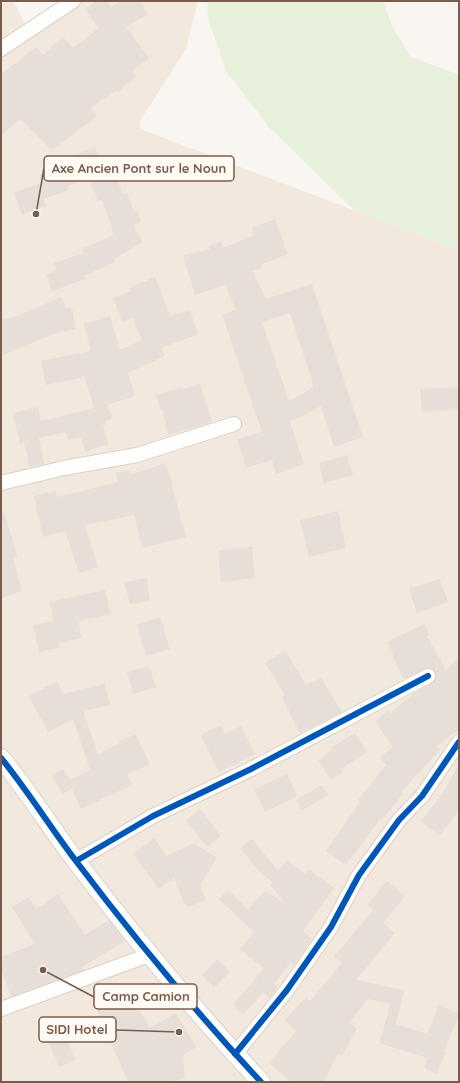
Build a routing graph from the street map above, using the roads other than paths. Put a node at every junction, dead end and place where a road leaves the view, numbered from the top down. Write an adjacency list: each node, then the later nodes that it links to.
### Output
1 (73, 1): 2 (street)
2 (1, 48)
3 (234, 424): 4 (street)
4 (1, 484)
5 (428, 676): 8 (street)
6 (459, 742): 11 (street)
7 (1, 758): 8 (street)
8 (76, 861): 9 (street)
9 (149, 955): 10 (street); 11 (street)
10 (1, 1009)
11 (235, 1054): 12 (street)
12 (261, 1082)

